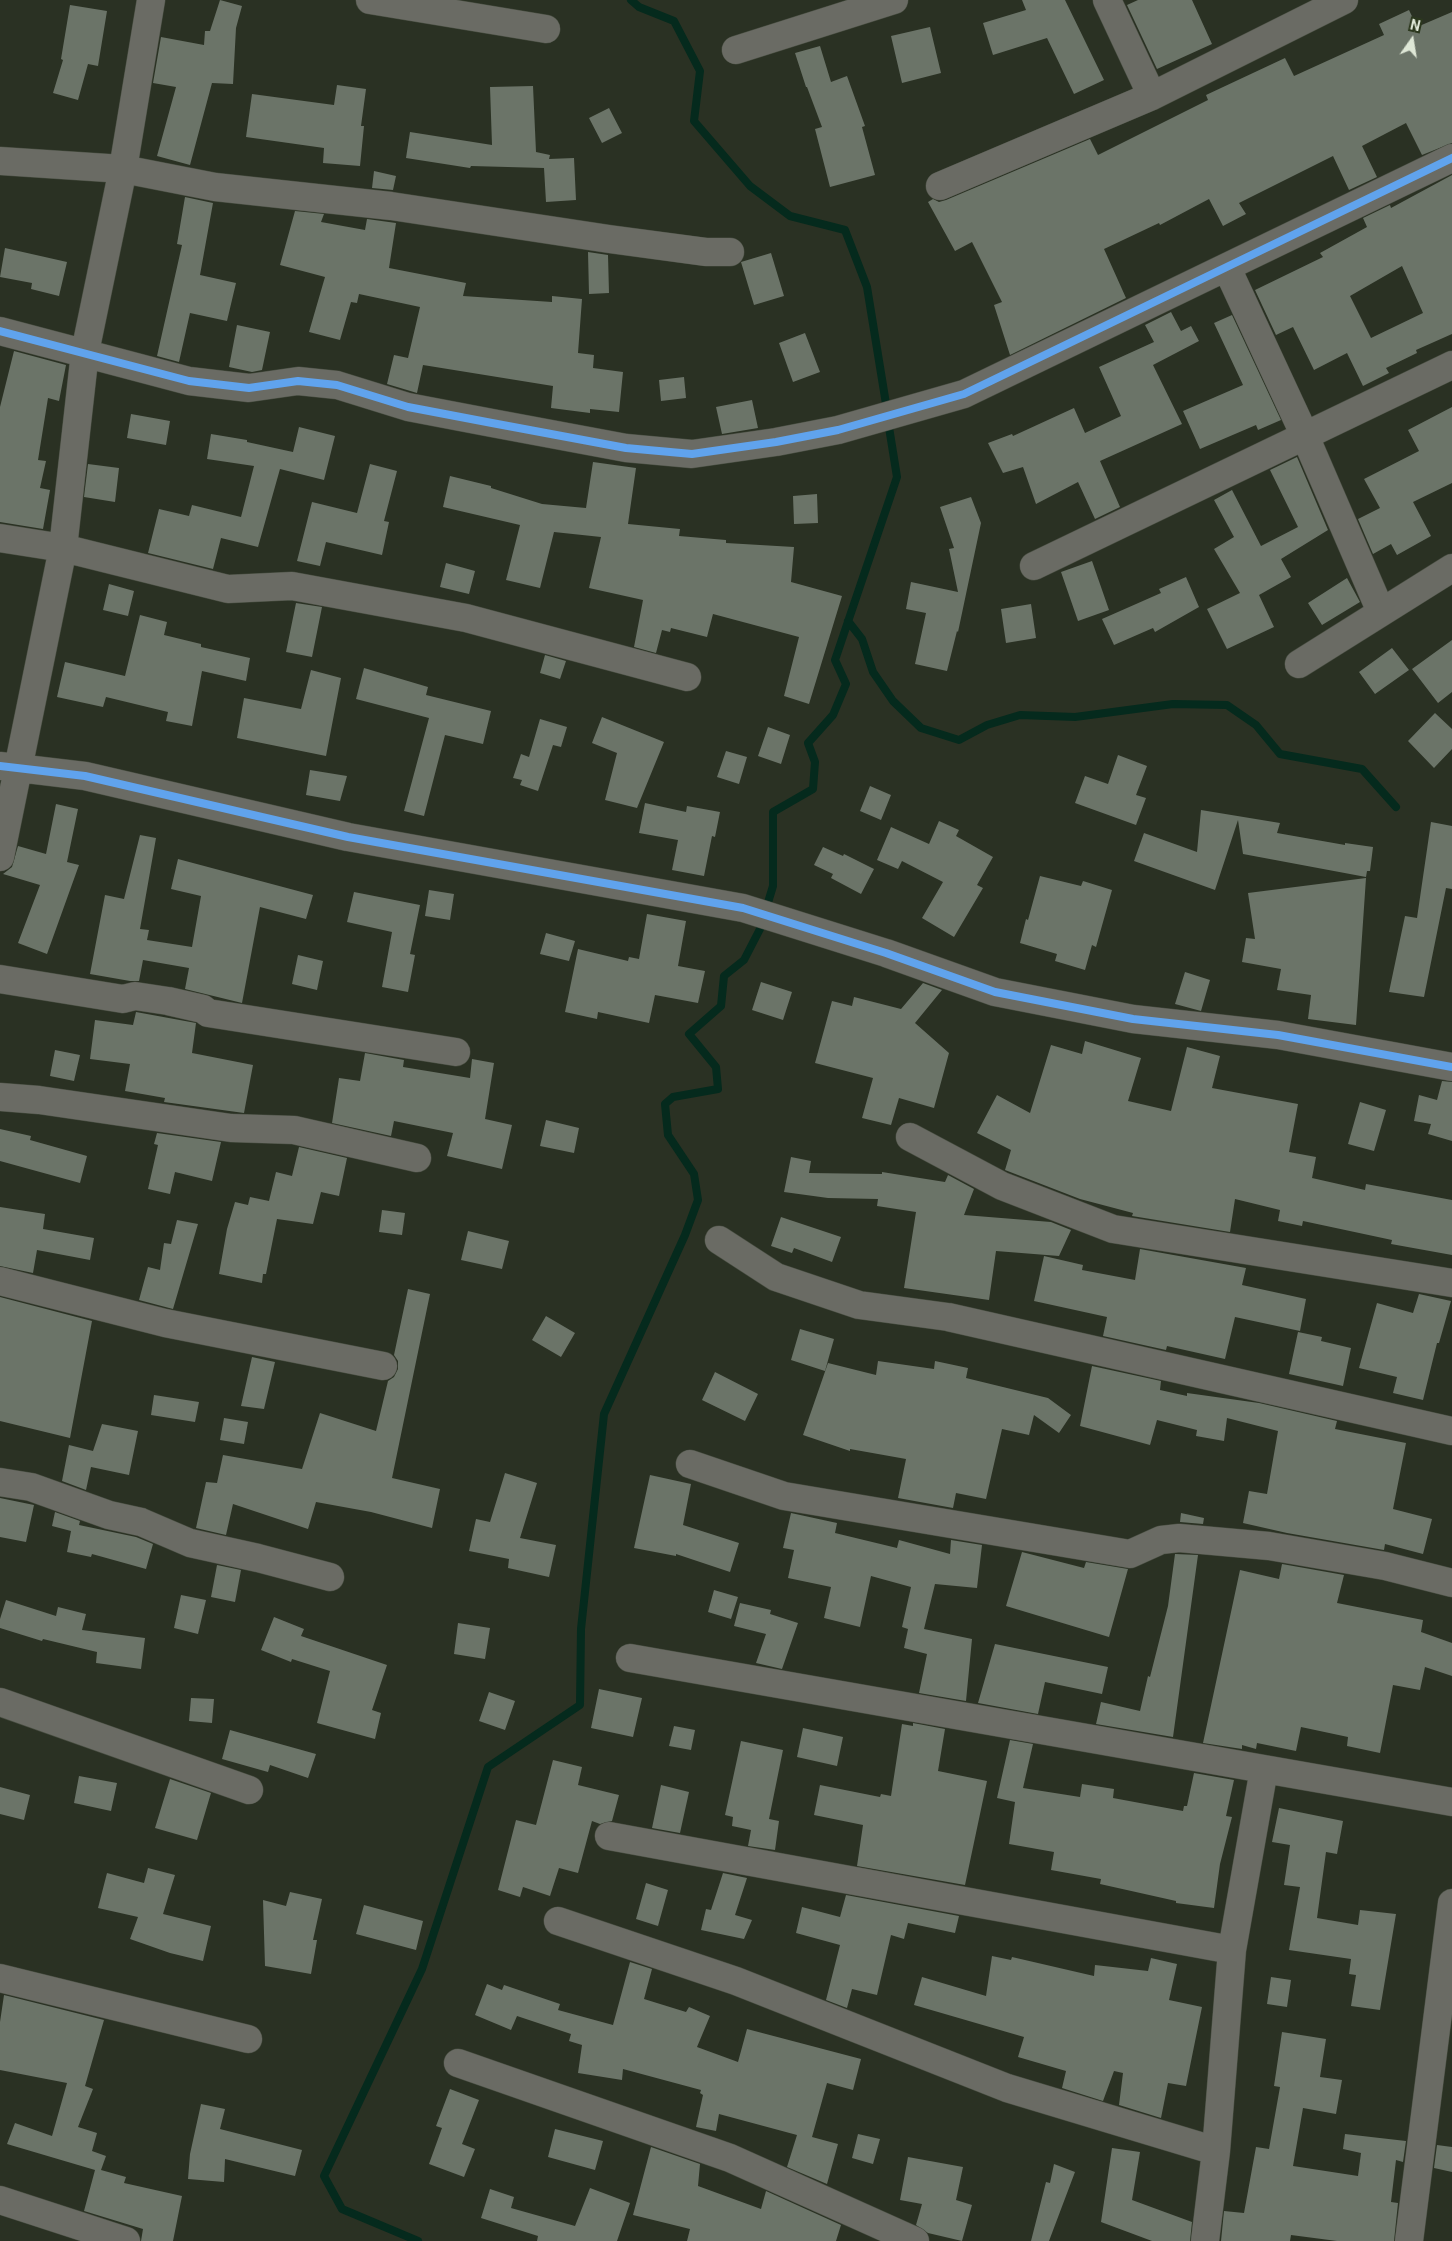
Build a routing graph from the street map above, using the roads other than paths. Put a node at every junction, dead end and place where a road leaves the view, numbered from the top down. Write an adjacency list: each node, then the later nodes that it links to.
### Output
1 (151, 0): 11 (street)
2 (370, 0): 6 (street)
3 (894, 0): 7 (street)
4 (1107, 0): 8 (street)
5 (1344, 0): 8 (street)
6 (546, 29)
7 (736, 50)
8 (1152, 96): 12 (street)
9 (1452, 158): 14 (street)
10 (0, 161): 11 (street)
11 (123, 169): 13 (street); 16 (street)
12 (940, 186)
13 (730, 252)
14 (1227, 268): 16 (street); 18 (street)
15 (0, 330): 16 (street)
16 (85, 352): 20 (street)
17 (1452, 365): 18 (street)
18 (1305, 436): 21 (street); 23 (street)
19 (0, 538): 20 (street)
20 (63, 548): 25 (street); 26 (street)
21 (1034, 566)
22 (1452, 568): 23 (street)
23 (1382, 612): 24 (street)
24 (1299, 664)
25 (687, 677)
26 (9, 767): 27 (street); 30 (street)
27 (0, 857)
28 (0, 979): 29 (street)
29 (456, 1052)
30 (1452, 1067)
31 (0, 1097): 33 (street)
32 (910, 1137): 36 (street)
33 (417, 1158)
34 (719, 1240): 38 (street)
35 (0, 1281): 37 (street)
36 (1452, 1283)
37 (384, 1366)
38 (1452, 1431)
39 (690, 1464): 42 (street)
40 (0, 1482): 41 (street)
41 (330, 1577)
42 (1452, 1583)
43 (630, 1658): 45 (street)
44 (0, 1702): 46 (street)
45 (1264, 1769): 47 (street); 51 (street)
46 (249, 1790)
47 (1452, 1802)
48 (609, 1836): 51 (street)
49 (1452, 1903): 60 (street)
50 (558, 1921): 55 (street)
51 (1232, 1950): 55 (street)
52 (0, 1978): 53 (street)
53 (248, 2039)
54 (458, 2062): 58 (street)
55 (1216, 2151): 59 (street)
56 (0, 2200): 57 (street)
57 (126, 2241)
58 (915, 2241)
59 (1205, 2241)
60 (1409, 2241)

